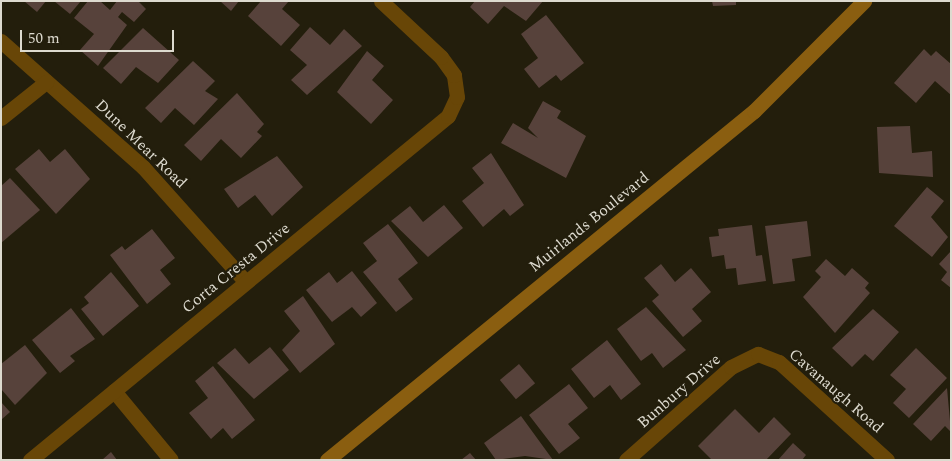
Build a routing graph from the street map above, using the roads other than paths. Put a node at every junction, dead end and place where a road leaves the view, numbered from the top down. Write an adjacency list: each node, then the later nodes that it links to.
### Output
1 (381, 1): 6 (street, Corta Cresta Drive)
2 (864, 1): 11 (main road, Muirlands Boulevard)
3 (1, 41): 4 (street, Dune Mear Road)
4 (46, 82): 5 (street); 6 (street, Dune Mear Road)
5 (1, 118)
6 (246, 282): 8 (street, Corta Cresta Drive)
7 (758, 354): 12 (street, Bunbury Drive); 13 (street, Cavanaugh Road)
8 (114, 391): 9 (street, Corta Cresta Drive); 10 (street)
9 (30, 460)
10 (171, 460)
11 (328, 460)
12 (626, 460)
13 (887, 460)

